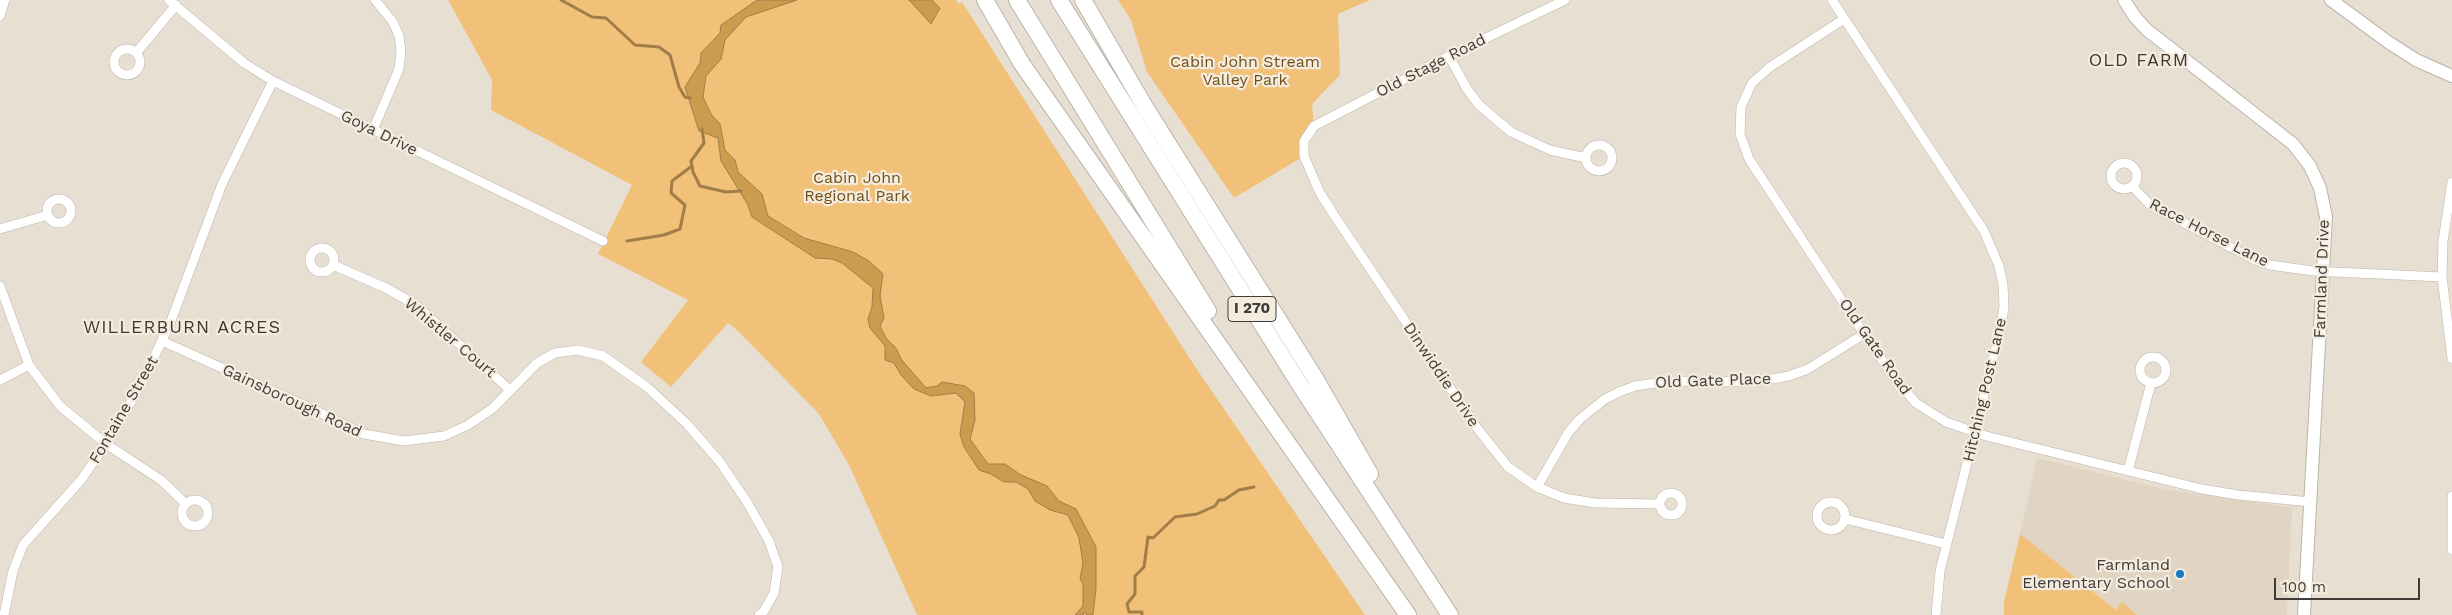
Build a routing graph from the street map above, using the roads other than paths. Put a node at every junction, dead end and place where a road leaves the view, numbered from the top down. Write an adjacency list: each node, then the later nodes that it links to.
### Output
1 (6, 0): 12 (street)
2 (375, 0): 18 (street)
3 (985, 0): 39 (highway, I 270)
4 (1017, 0): 39 (highway, I 270)
5 (1059, 0): 52 (highway, I 270)
6 (1083, 0): 52 (highway, I 270)
7 (1565, 0): 15 (street, Old Stage Road)
8 (1832, 0): 13 (street, Hitching Post Lane)
9 (2124, 0): 27 (street, Farmland Drive)
10 (2331, 0): 16 (street)
11 (172, 3): 14 (street); 17 (street, Goya Drive)
12 (0, 16)
13 (1844, 19): 30 (street, Old Gate Road); 37 (street, Hitching Post Lane)
14 (136, 53)
15 (1449, 56): 19 (street, Old Stage Road); 20 (street)
16 (2452, 76)
17 (274, 81): 18 (street, Goya Drive); 31 (street, Fontaine Street)
18 (373, 130): 25 (street, Goya Drive)
19 (1304, 141): 41 (street, Dinwiddie Drive)
20 (1586, 158)
21 (2452, 182): 28 (street)
22 (2132, 186): 27 (street, Race Horse Lane)
23 (48, 215): 24 (street)
24 (0, 229)
25 (603, 241)
26 (333, 265): 36 (street, Whistler Court)
27 (2324, 271): 28 (street, Race Horse Lane); 43 (street, Farmland Drive)
28 (2442, 277): 32 (street)
29 (0, 286): 33 (street)
30 (1864, 334): 37 (street, Old Gate Road); 41 (street, Old Gate Place)
31 (162, 342): 36 (street, Gainsborough Road); 38 (street, Fontaine Street)
32 (2452, 359)
33 (29, 365): 34 (street); 38 (street)
34 (0, 380)
35 (2151, 383): 40 (street)
36 (510, 390): 50 (street, Gainsborough Road)
37 (1975, 433): 40 (street, Old Gate Road); 47 (street, Hitching Post Lane)
38 (106, 444): 44 (street); 49 (street, Fontaine Street)
39 (1296, 454): 51 (highway, I 270)
40 (2128, 471): 43 (street, Old Gate Road)
41 (1537, 487): 45 (street, Dinwiddie Drive)
42 (2452, 496): 48 (street)
43 (2311, 502): 54 (street, Farmland Drive)
44 (186, 504)
45 (1660, 504)
46 (1845, 519): 47 (street)
47 (1946, 544): 53 (street, Hitching Post Lane)
48 (2452, 550)
49 (4, 615)
50 (759, 615)
51 (1408, 615)
52 (1451, 615)
53 (1936, 615)
54 (2304, 615)

